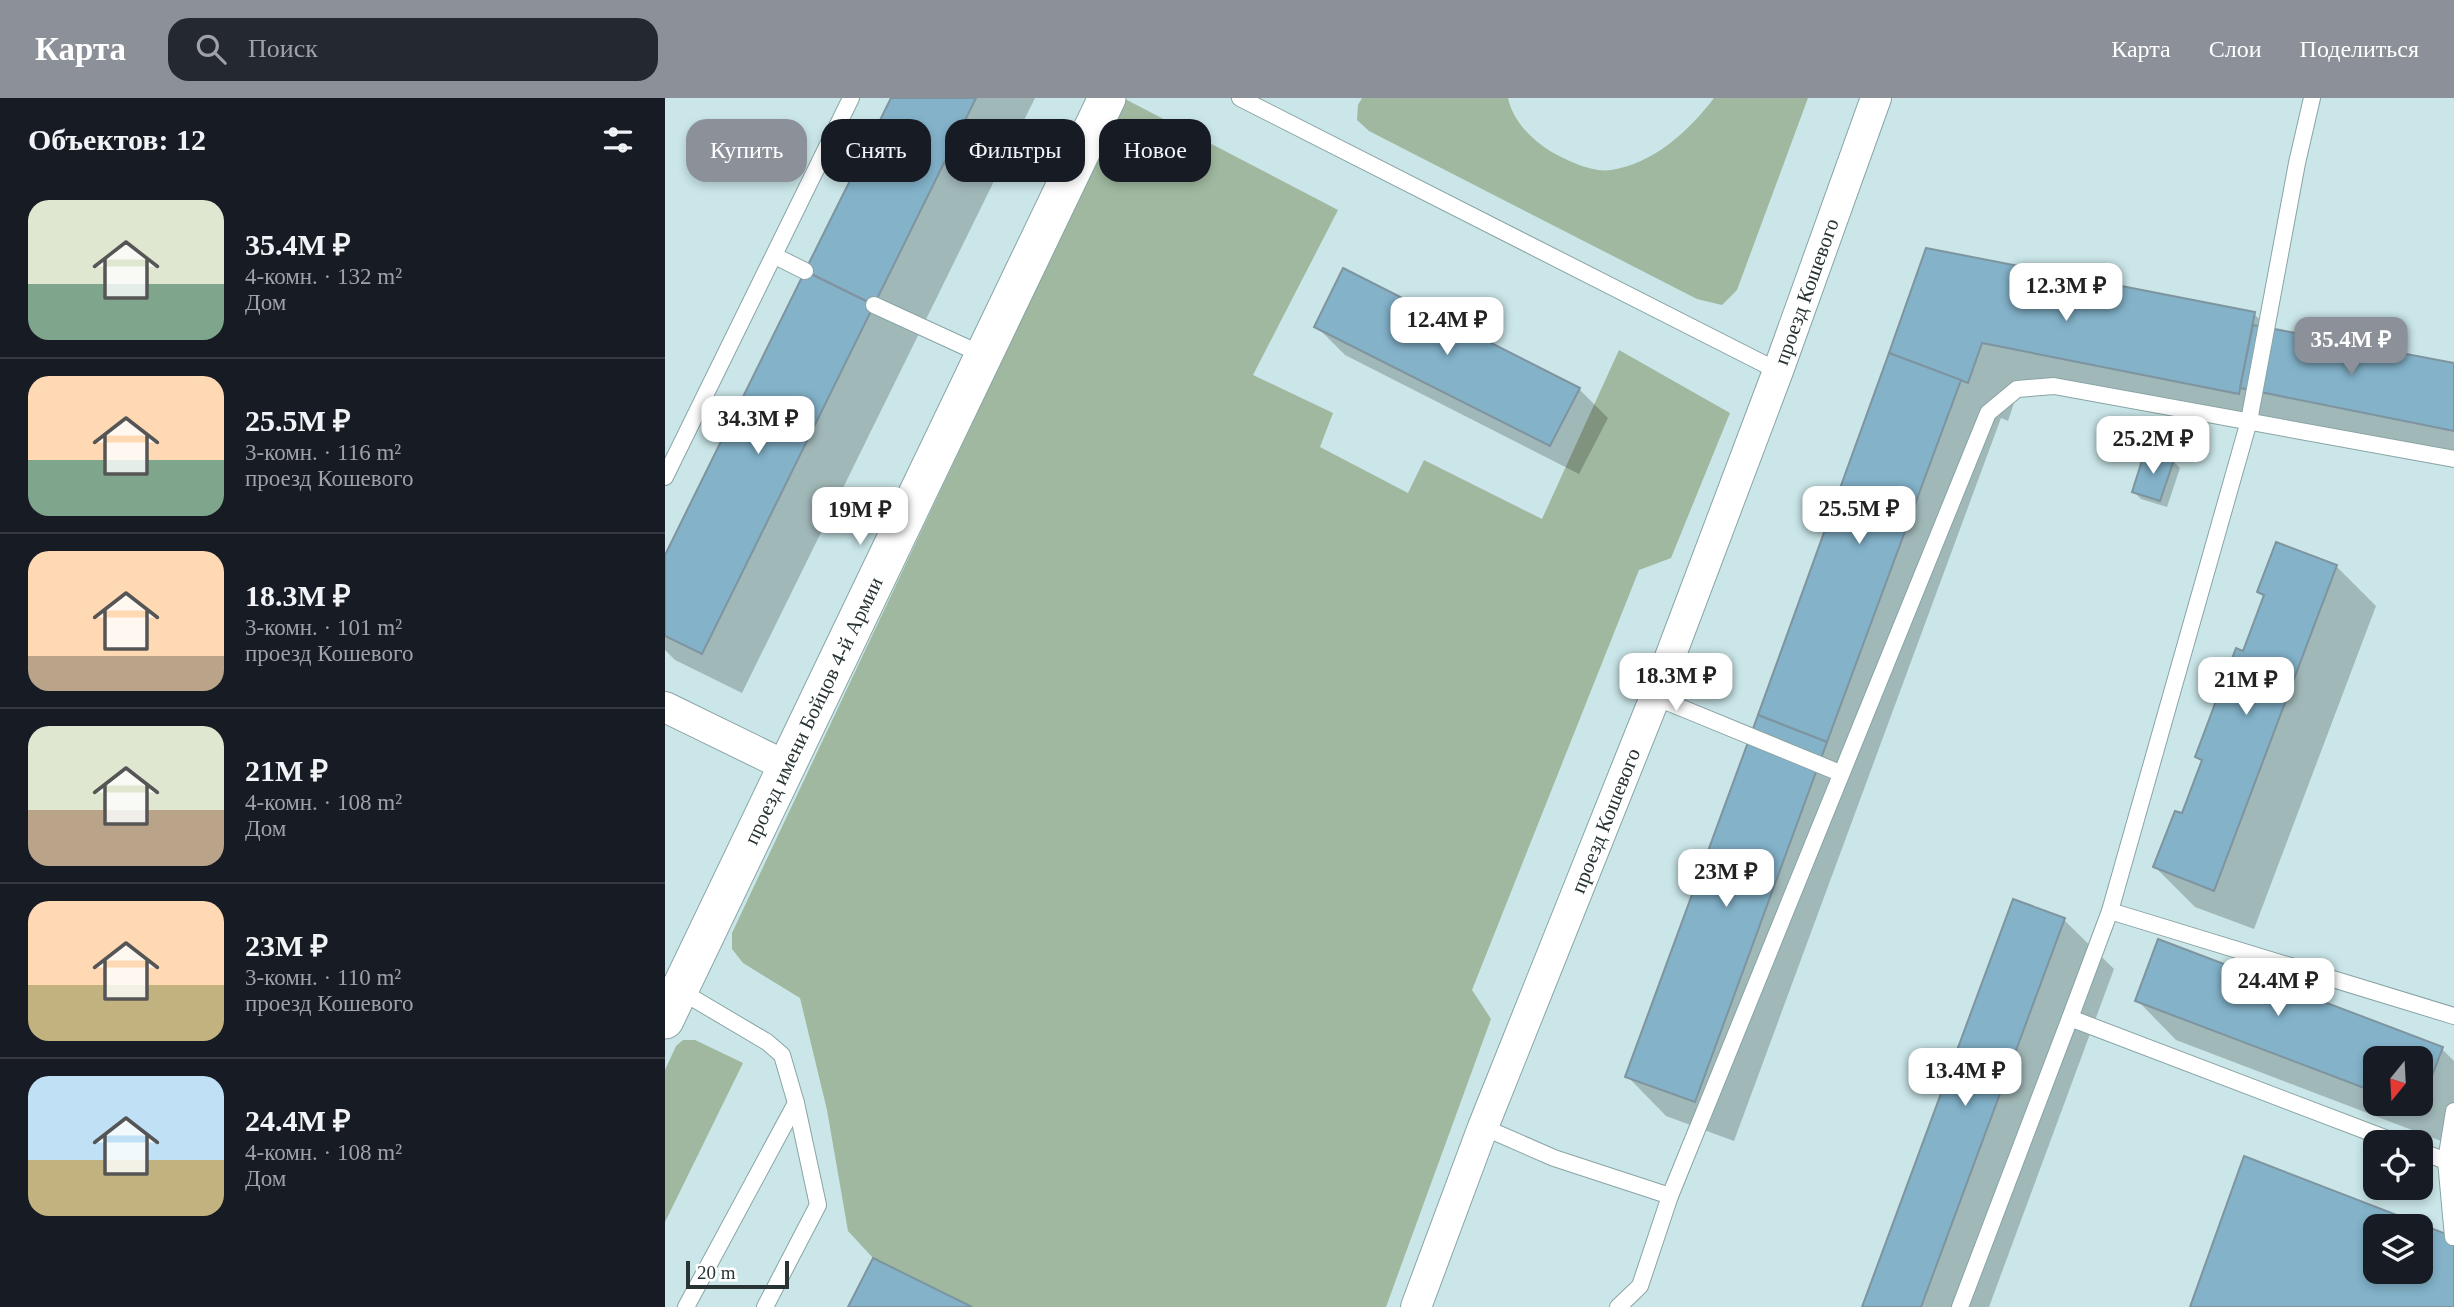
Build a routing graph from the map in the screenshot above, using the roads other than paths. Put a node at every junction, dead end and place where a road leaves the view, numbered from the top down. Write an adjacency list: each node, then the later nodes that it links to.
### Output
1 (851, 98): 6 (lane)
2 (1107, 98): 9 (street, проезд имени Бойцов 4-й Армии)
3 (1240, 98): 10 (lane)
4 (1877, 98): 10 (street, проезд Кошевого)
5 (2312, 98): 11 (lane)
6 (775, 256): 7 (lane); 13 (lane)
7 (805, 271)
8 (874, 305): 9 (lane)
9 (983, 355): 16 (street, проезд имени Бойцов 4-й Армии)
10 (1778, 371): 14 (street, проезд Кошевого)
11 (2249, 421): 12 (lane); 17 (lane); 18 (lane)
12 (2454, 458)
13 (665, 477)
14 (1655, 697): 17 (lane); 24 (street, проезд Кошевого)
15 (665, 707): 16 (street)
16 (788, 766): 19 (street, проезд имени Бойцов 4-й Армии)
17 (1840, 773): 28 (lane)
18 (2110, 911): 20 (lane); 21 (lane)
19 (672, 1005): 22 (lane)
20 (2454, 1016)
21 (2070, 1018): 25 (lane); 34 (lane)
22 (796, 1103): 30 (lane); 31 (lane)
23 (2454, 1111): 27 (lane)
24 (1483, 1127): 28 (lane); 32 (street, проезд Кошевого)
25 (2364, 1130)
26 (2433, 1156): 27 (lane)
27 (2446, 1161): 29 (lane)
28 (1670, 1196): 33 (lane)
29 (2453, 1237)
30 (686, 1307)
31 (765, 1307)
32 (1416, 1307)
33 (1618, 1307)
34 (1960, 1307)

